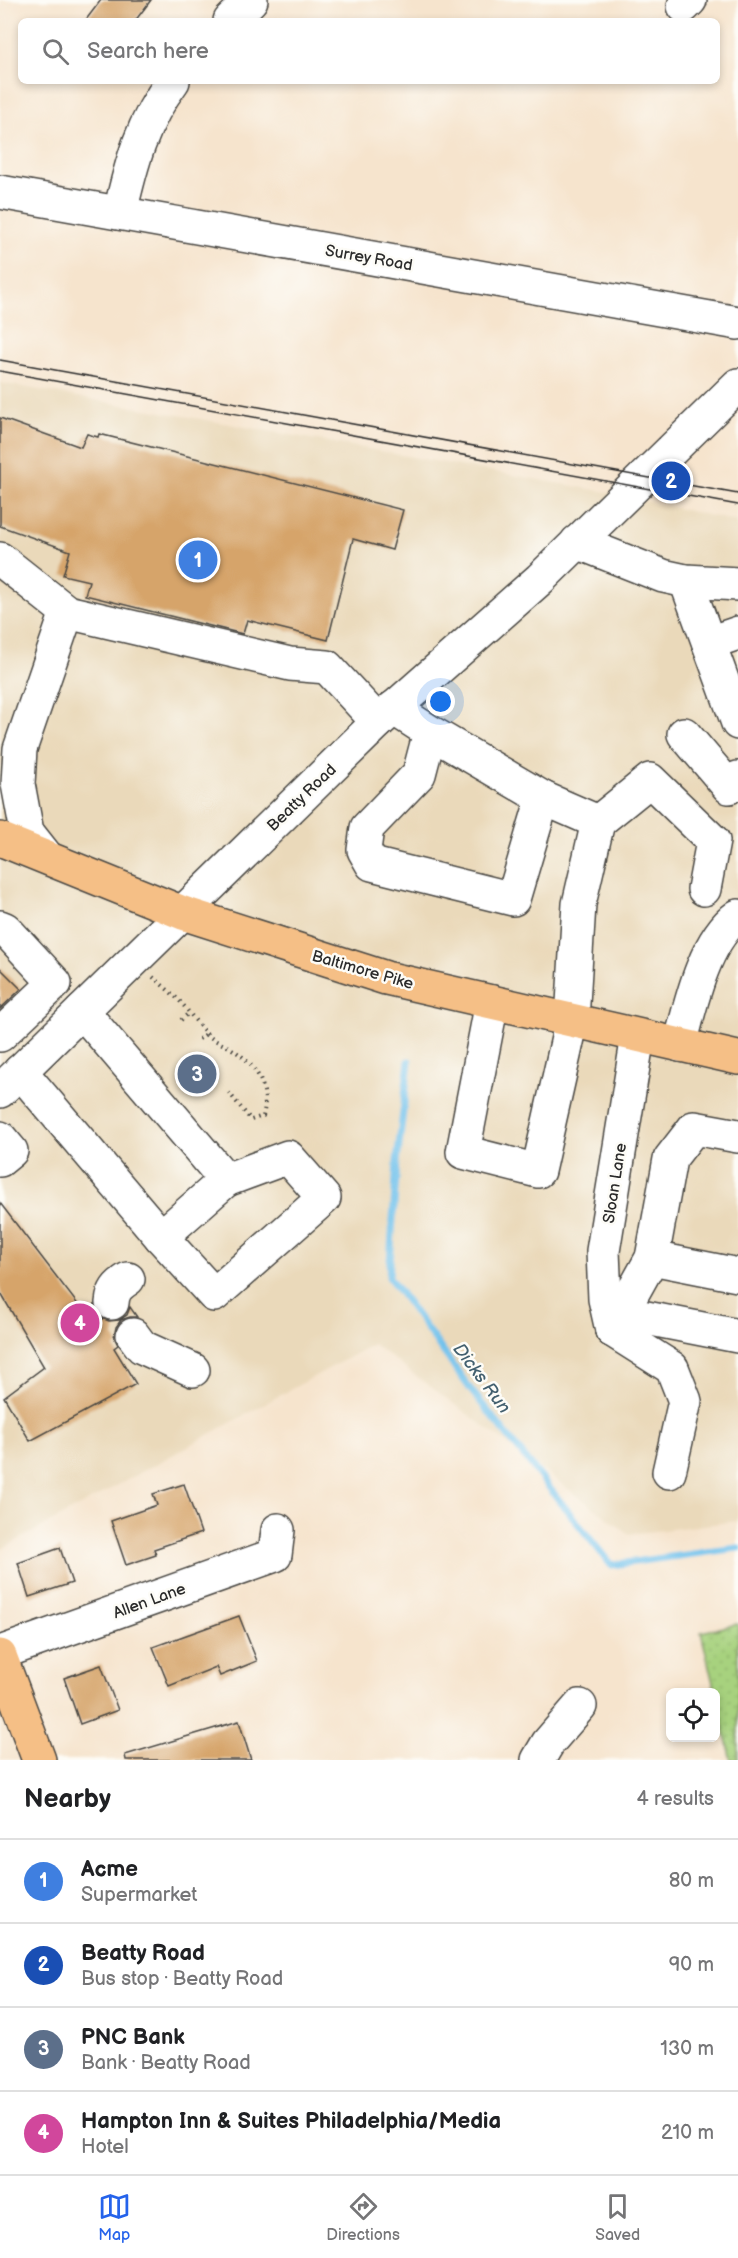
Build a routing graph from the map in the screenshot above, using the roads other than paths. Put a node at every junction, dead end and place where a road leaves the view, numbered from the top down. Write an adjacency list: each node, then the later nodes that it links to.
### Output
1 (251, 0): 2 (street)
2 (233, 18)
3 (171, 84): 5 (street)
4 (0, 192): 5 (street, Surrey Road)
5 (120, 213): 6 (street, Surrey Road)
6 (738, 323)
7 (738, 385): 8 (street, Beatty Road)
8 (577, 542): 10 (street); 17 (street, Beatty Road)
9 (0, 559): 12 (street)
10 (686, 580): 11 (street); 13 (street)
11 (738, 584)
12 (67, 612): 14 (street); 20 (street)
13 (724, 638): 15 (street)
14 (290, 664): 17 (street); 17 (street)
15 (732, 690): 16 (street)
16 (738, 723)
17 (376, 724): 18 (street); 28 (street, Beatty Road)
18 (430, 732): 23 (street); 23 (street)
19 (684, 734): 22 (street)
20 (20, 749): 21 (street); 26 (street)
21 (0, 775)
22 (735, 787)
23 (543, 798): 24 (street)
24 (598, 822): 27 (street); 33 (street)
25 (2, 842): 26 (main road, Baltimore Pike)
26 (46, 856): 28 (main road, Baltimore Pike)
27 (704, 890)
28 (183, 913): 31 (main road, Baltimore Pike); 32 (street, Beatty Road)
29 (738, 916): 36 (street)
30 (0, 927): 34 (street)
31 (492, 1002): 33 (main road, Baltimore Pike); 33 (street)
32 (82, 1011): 38 (street, Beatty Road); 42 (street)
33 (572, 1020): 35 (main road, Baltimore Pike)
34 (0, 1035)
35 (638, 1036): 36 (main road, Baltimore Pike); 46 (street, Sloan Lane)
36 (680, 1045): 37 (main road, Baltimore Pike)
37 (738, 1058)
38 (10, 1081): 43 (street)
39 (738, 1136): 44 (street)
40 (0, 1138): 41 (street)
41 (0, 1160)
42 (226, 1180): 43 (street); 43 (street)
43 (161, 1237)
44 (652, 1258): 45 (street); 46 (street)
45 (738, 1275)
46 (612, 1330): 48 (street); 50 (street)
47 (133, 1335): 49 (street)
48 (738, 1336)
49 (192, 1370)
50 (669, 1472)
51 (278, 1530): 52 (street, Allen Lane)
52 (0, 1654): 54 (main road)
53 (580, 1706): 55 (street)
54 (39, 1760)
55 (538, 1760)

